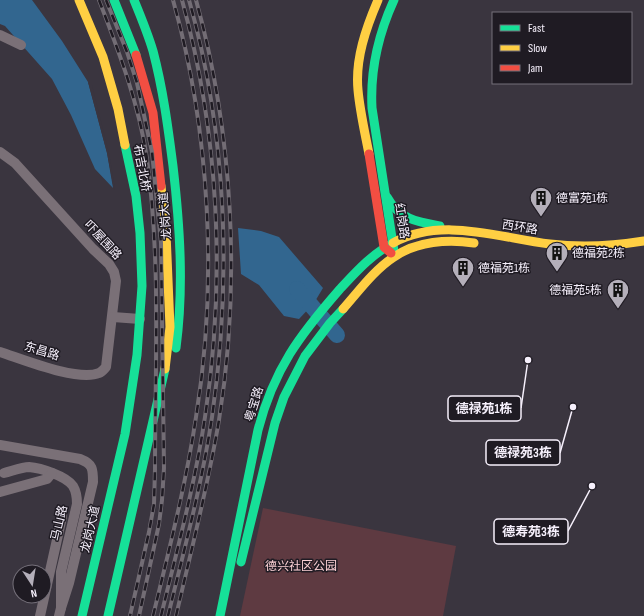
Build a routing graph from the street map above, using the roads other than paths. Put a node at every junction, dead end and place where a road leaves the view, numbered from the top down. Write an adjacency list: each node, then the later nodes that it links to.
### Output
1 (79, 0): 13 (main road, 布吉北桥)
2 (114, 0): 8 (main road)
3 (134, 0): 9 (main road, 龙岗大道)
4 (378, 0): 17 (main road, 红岗路)
5 (394, 0): 11 (main road, 红岗路)
6 (0, 35): 7 (street)
7 (21, 44)
8 (153, 114): 9 (main road); 19 (main road, 布吉北桥)
9 (170, 147): 24 (main road, 龙岗大道)
10 (0, 152): 20 (street, 吓屋围路)
11 (385, 192): 12 (main road); 15 (main road, 红岗路)
12 (463, 230): 14 (main road, 西环路); 15 (main road, 西环路)
13 (140, 233): 21 (main road, 龙岗大道)
14 (644, 241)
15 (393, 242): 17 (main road, 粤宝路); 18 (main road, 红岗路)
16 (484, 244): 18 (main road)
17 (384, 247): 18 (main road, 红岗路); 35 (main road, 粤宝路)
18 (395, 256): 30 (main road)
19 (167, 259): 24 (main road, 龙岗大道)
20 (112, 317): 21 (street); 23 (street, 吓屋围路)
21 (140, 319): 33 (main road, 龙岗大道)
22 (0, 352): 23 (street, 东昌路)
23 (76, 374)
24 (151, 432): 34 (main road, 龙岗大道)
25 (0, 445): 31 (street)
26 (4, 472): 27 (street, 马山路)
27 (52, 473): 28 (street); 31 (street, 马山路)
28 (0, 492)
29 (62, 518): 32 (street)
30 (240, 570)
31 (60, 612)
32 (40, 616)
33 (82, 616)
34 (108, 616)
35 (220, 616)

